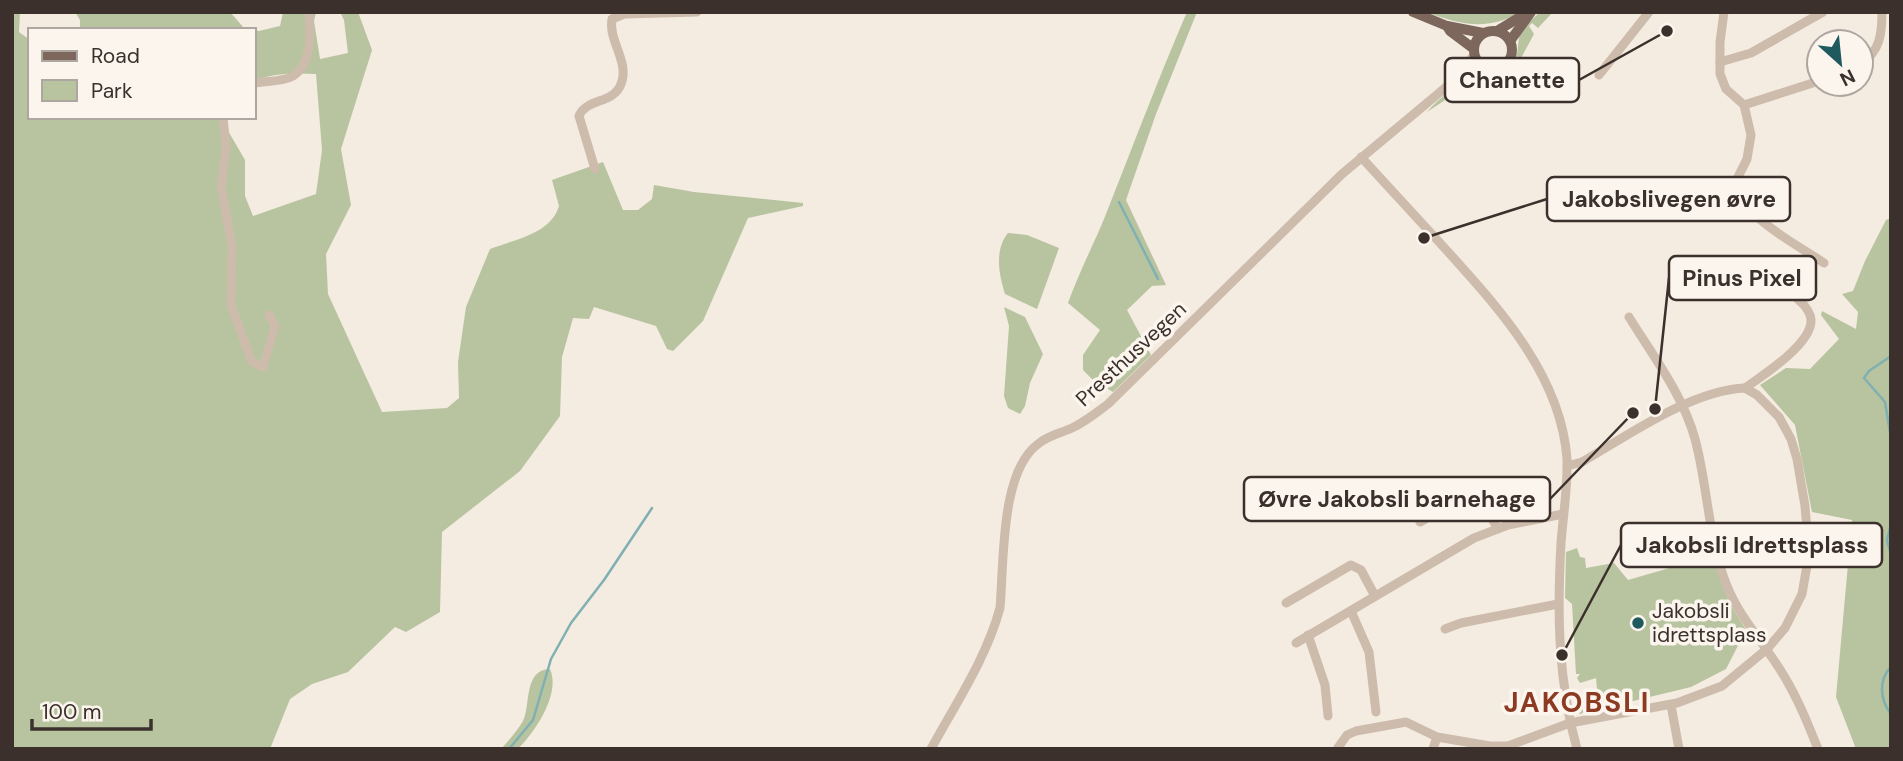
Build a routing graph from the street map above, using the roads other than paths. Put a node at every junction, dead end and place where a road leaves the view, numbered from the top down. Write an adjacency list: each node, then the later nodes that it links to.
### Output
1 (309, 12): 18 (street)
2 (697, 12): 24 (street)
3 (1413, 12): 9 (main road)
4 (1649, 12): 17 (street)
5 (1724, 12): 15 (street)
6 (1823, 12): 15 (street)
7 (1882, 12): 13 (street)
8 (1529, 14): 10 (main road); 12 (main road)
9 (1447, 26): 11 (main road); 14 (main road)
10 (1496, 31): 11 (main road); 12 (main road)
11 (1483, 33): 14 (main road)
12 (1510, 41): 16 (main road)
13 (1875, 49)
14 (1474, 52): 16 (main road); 19 (street, Presthusvegen)
15 (1720, 62): 21 (street)
16 (1487, 68): 19 (street, Presthusvegen)
17 (1599, 75)
18 (256, 83)
19 (1451, 83): 23 (street, Presthusvegen)
20 (1805, 85): 21 (street)
21 (1744, 105): 26 (street)
22 (223, 119): 27 (street)
23 (1362, 157): 31 (street); 48 (street, Presthusvegen)
24 (595, 169)
25 (1758, 262): 29 (street)
26 (1824, 262)
27 (270, 315)
28 (1629, 317): 30 (street)
29 (1745, 388): 30 (street); 42 (street)
30 (1683, 406): 31 (street); 42 (street)
31 (1567, 466): 32 (street)
32 (1563, 514): 34 (street); 37 (street)
33 (1420, 522): 34 (street)
34 (1499, 528): 35 (street)
35 (1375, 596): 36 (street); 38 (street)
36 (1286, 603)
37 (1559, 604): 39 (street); 46 (street)
38 (1351, 611): 40 (street); 44 (street)
39 (1445, 629)
40 (1308, 635): 41 (street); 45 (street)
41 (1296, 643)
42 (1767, 649): 43 (street); 53 (street)
43 (1671, 705): 46 (street); 52 (street)
44 (1376, 712)
45 (1328, 716)
46 (1570, 723): 47 (street); 51 (street)
47 (1437, 737): 49 (street); 50 (street)
48 (931, 749)
49 (1337, 749)
50 (1433, 749)
51 (1577, 749)
52 (1679, 749)
53 (1818, 749)

